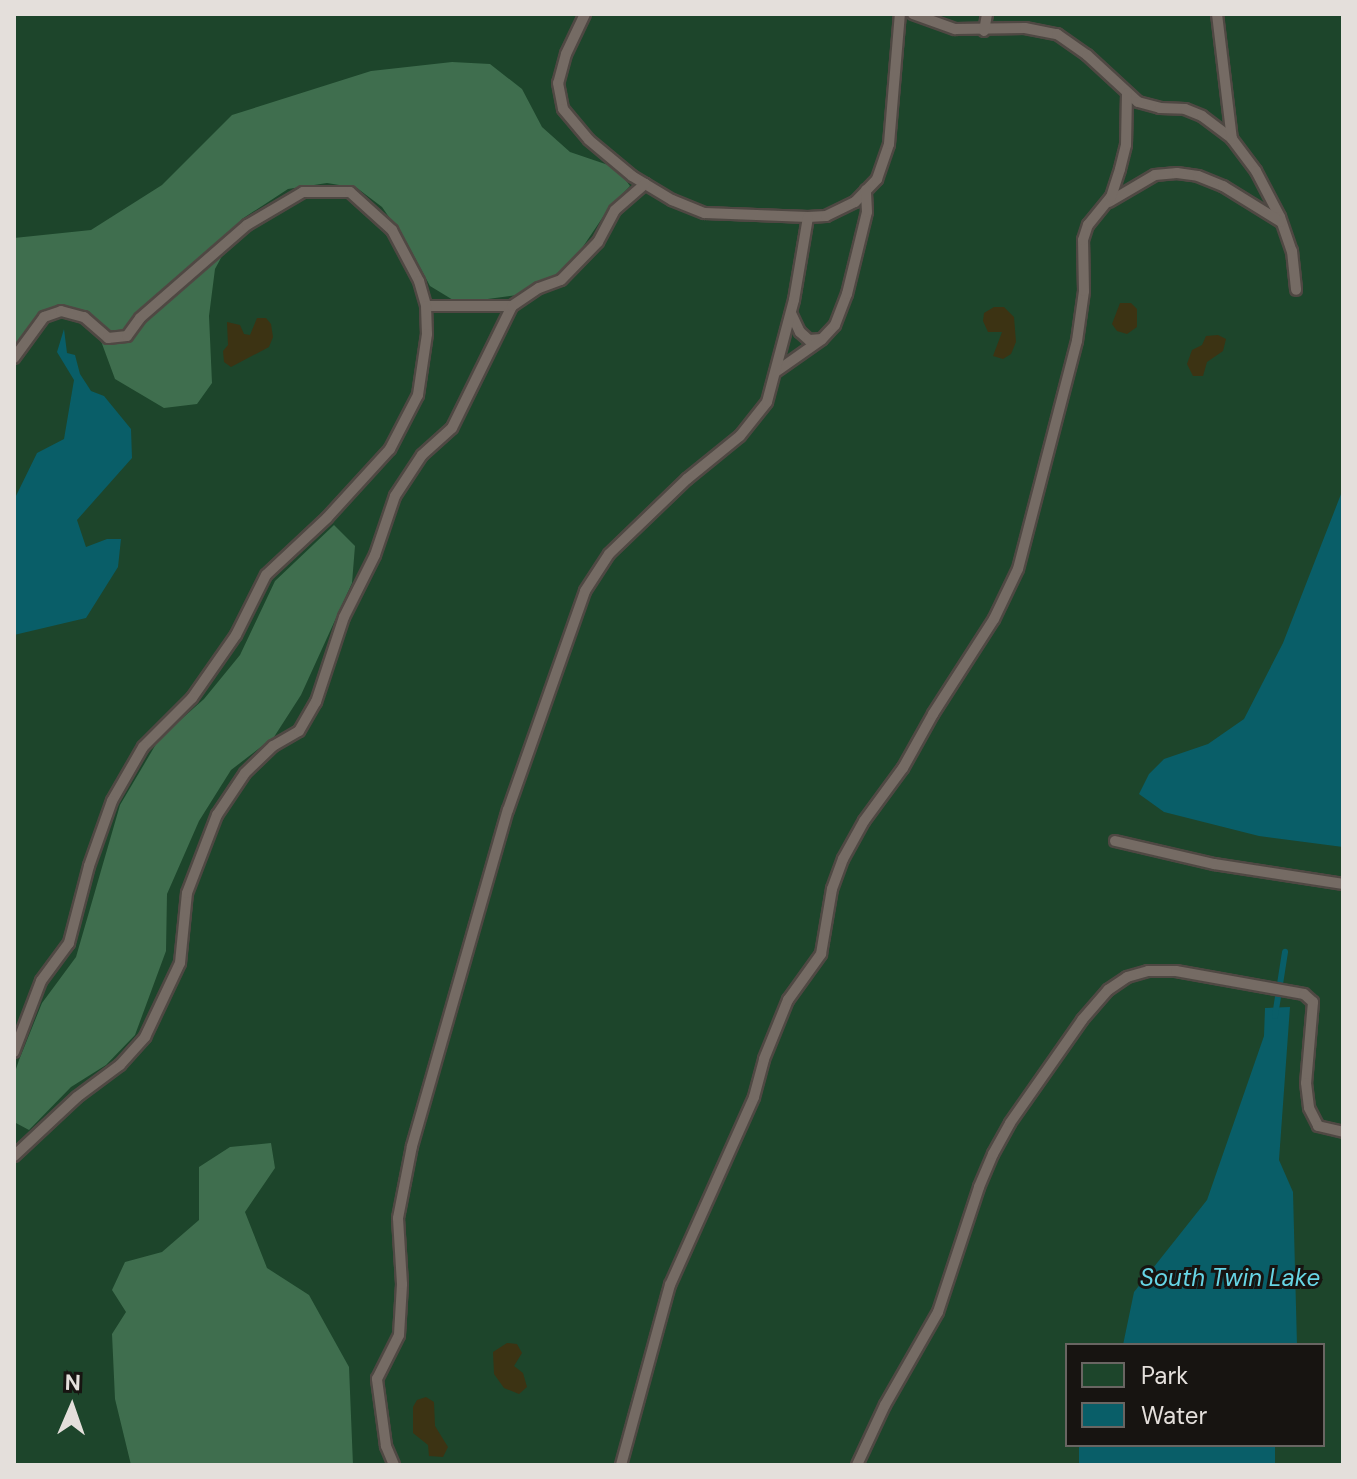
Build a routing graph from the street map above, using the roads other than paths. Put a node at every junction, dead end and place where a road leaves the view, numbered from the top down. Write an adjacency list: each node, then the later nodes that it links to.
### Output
1 (585, 14): 9 (lane)
2 (900, 14): 10 (lane)
3 (913, 14): 6 (lane)
4 (987, 14): 6 (lane)
5 (1217, 14): 8 (lane)
6 (984, 31): 7 (lane)
7 (1127, 93): 8 (lane); 11 (lane)
8 (1232, 139): 13 (lane)
9 (645, 184): 12 (lane); 16 (lane)
10 (866, 190): 12 (lane); 18 (lane)
11 (1107, 203): 13 (lane); 27 (lane)
12 (808, 217): 17 (lane)
13 (1282, 223): 14 (lane)
14 (1296, 290)
15 (426, 306): 16 (lane); 19 (lane); 23 (lane)
16 (512, 306): 25 (lane)
17 (791, 313): 18 (lane); 20 (lane)
18 (822, 339): 20 (lane)
19 (14, 358)
20 (777, 371): 26 (lane)
21 (1115, 841): 22 (lane)
22 (1343, 884)
23 (14, 1052)
24 (1343, 1132): 28 (lane)
25 (14, 1156)
26 (394, 1465)
27 (621, 1465)
28 (857, 1465)

